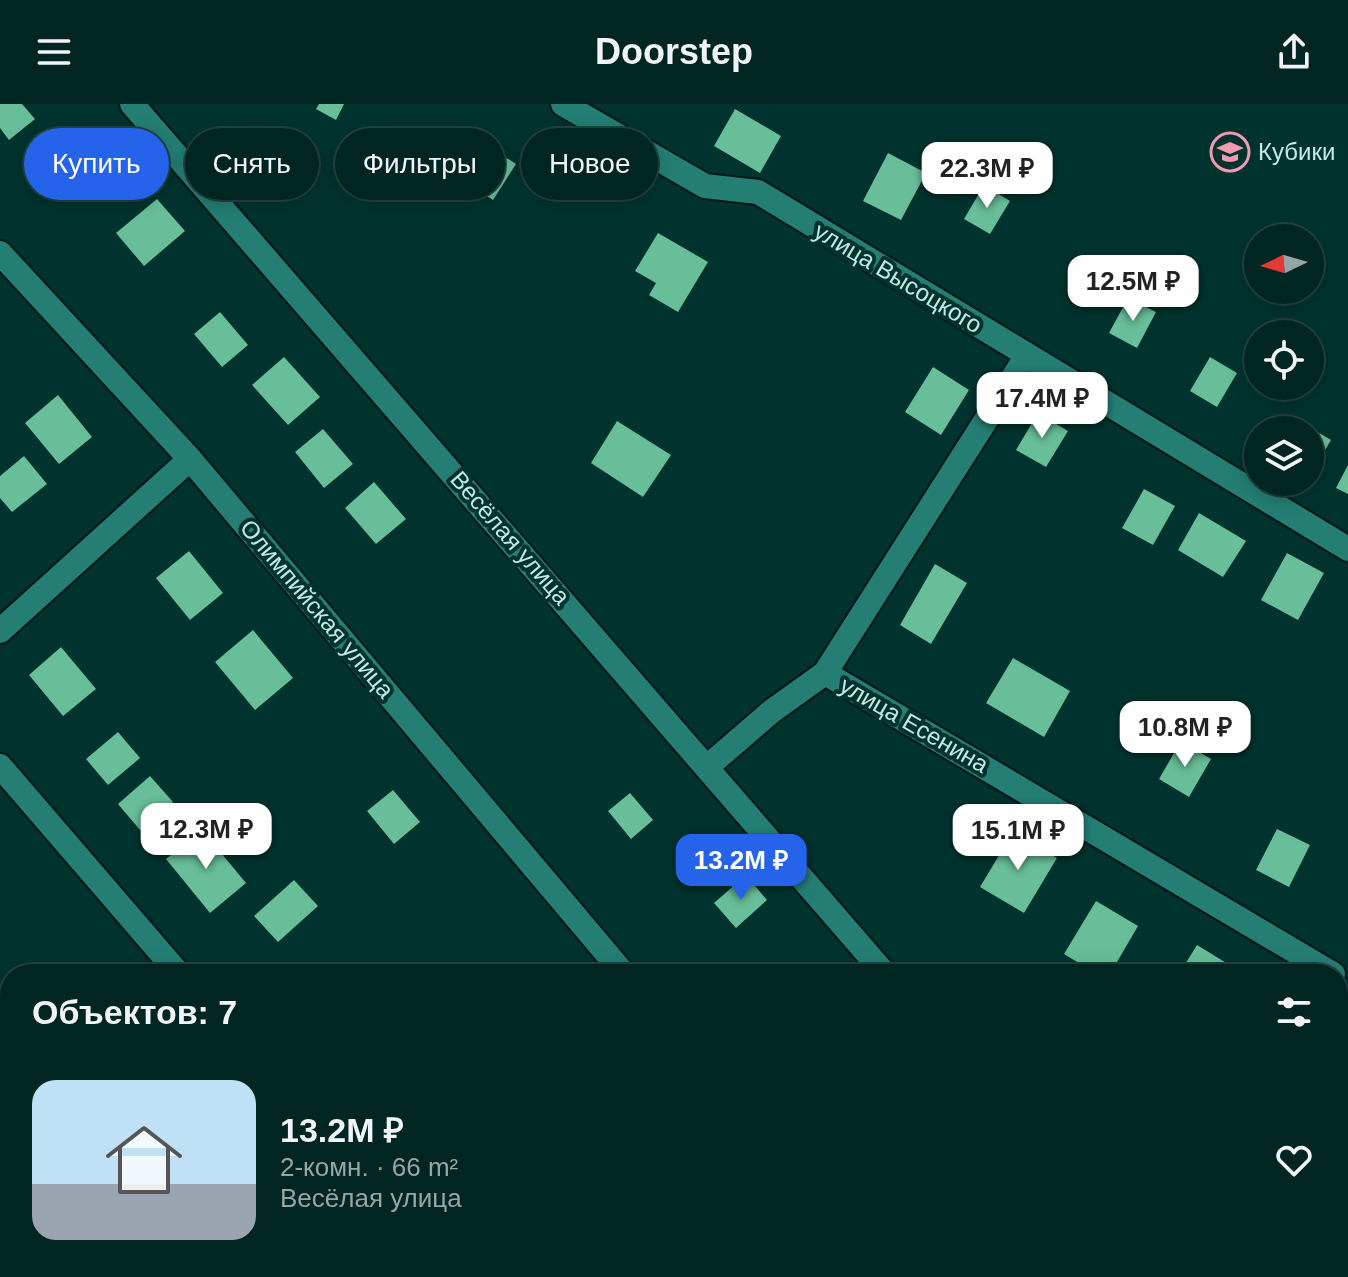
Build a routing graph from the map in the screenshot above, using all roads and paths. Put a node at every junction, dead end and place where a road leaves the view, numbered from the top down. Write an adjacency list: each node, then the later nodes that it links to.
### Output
1 (132, 104): 10 (street, Весёлая улица)
2 (563, 104): 4 (street, улица Высоцкого)
3 (0, 253): 5 (street, Олимпийская улица)
4 (1026, 357): 6 (street, улица Высоцкого); 8 (street)
5 (190, 459): 7 (street); 12 (street, Олимпийская улица)
6 (1348, 549)
7 (0, 631)
8 (825, 673): 10 (street); 14 (street, улица Есенина)
9 (0, 766): 11 (street)
10 (707, 767): 13 (street, Весёлая улица)
11 (170, 964)
12 (616, 964)
13 (876, 964)
14 (1316, 964)

